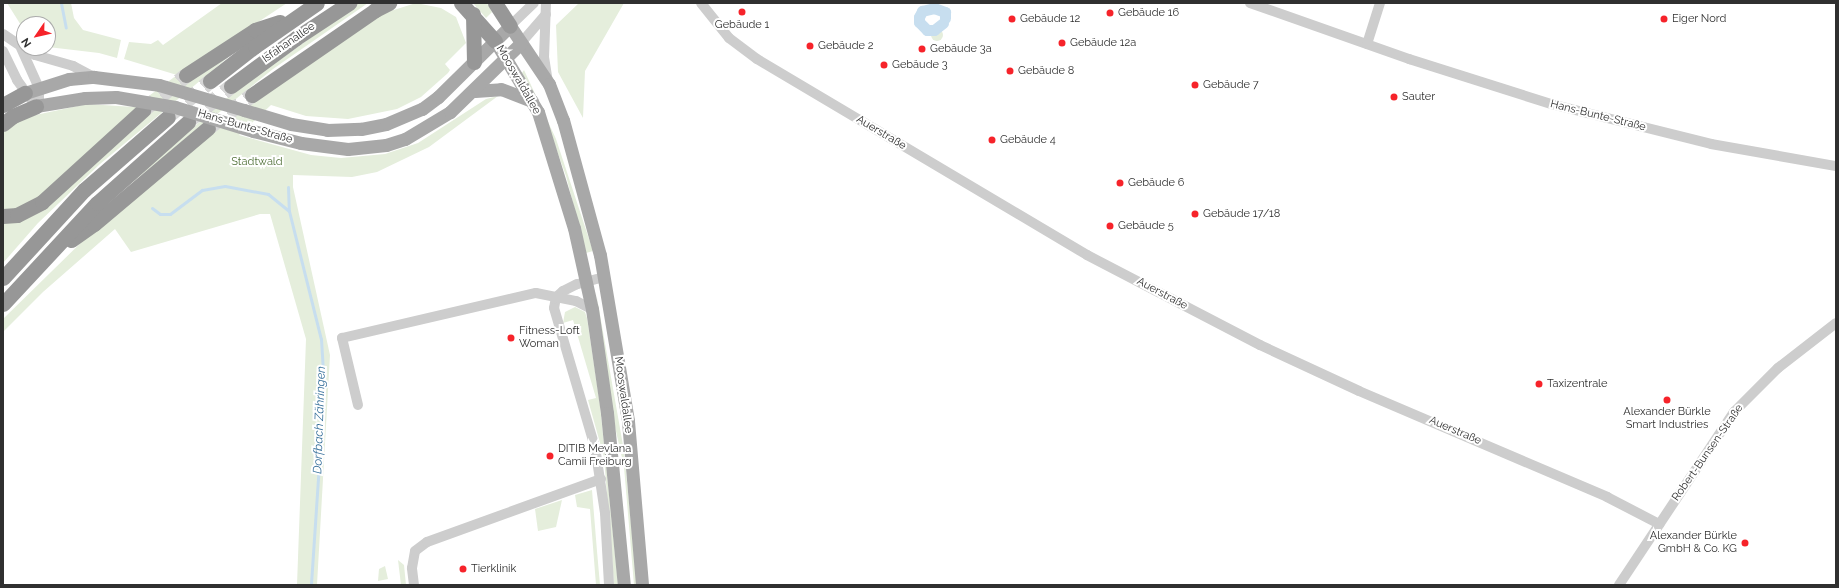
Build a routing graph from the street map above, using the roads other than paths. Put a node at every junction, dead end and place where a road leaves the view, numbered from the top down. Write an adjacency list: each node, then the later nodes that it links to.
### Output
1 (317, 3): 13 (highway, Isfahanallee)
2 (349, 3): 29 (highway, Isfahanallee)
3 (389, 3): 32 (highway)
4 (461, 3): 11 (highway)
5 (495, 3): 14 (highway)
6 (534, 3): 14 (street, Hans-Bunte-Straße)
7 (546, 3): 12 (street)
8 (701, 3): 53 (street, Auerstraße)
9 (1250, 3): 19 (street, Hans-Bunte-Straße)
10 (1380, 3): 19 (street)
11 (473, 14): 16 (highway); 24 (highway)
12 (546, 14): 18 (street, Hans-Bunte-Straße); 28 (street)
13 (296, 16): 25 (highway); 27 (highway, Isfahanallee)
14 (510, 26): 16 (main road, Hans-Bunte-Straße); 18 (main road, Mooswaldallee)
15 (3, 34): 17 (street)
16 (495, 41): 23 (main road, Mooswaldallee); 24 (main road, Hans-Bunte-Straße)
17 (16, 43)
18 (521, 43): 23 (main road, Hans-Bunte-Straße); 28 (main road, Mooswaldallee)
19 (1367, 44): 41 (street, Hans-Bunte-Straße)
20 (3, 51): 30 (street)
21 (24, 56): 30 (street)
22 (38, 56): 26 (street)
23 (507, 58): 31 (main road, Hans-Bunte-Straße); 33 (main road, Mooswaldallee)
24 (474, 62): 26 (main road, Hans-Bunte-Straße, bridge)
25 (186, 76)
26 (94, 77): 30 (main road, Hans-Bunte-Straße)
27 (210, 81)
28 (549, 84): 44 (main road, Mooswaldallee)
29 (231, 86)
30 (32, 91): 34 (highway); 35 (street); 35 (street)
31 (475, 91): 33 (main road); 35 (main road, Hans-Bunte-Straße, bridge)
32 (252, 95)
33 (532, 101): 46 (main road, Mooswaldallee)
34 (3, 105)
35 (38, 105): 39 (highway)
36 (143, 110): 42 (highway)
37 (168, 117): 45 (highway)
38 (188, 122): 43 (highway)
39 (3, 124)
40 (208, 128): 43 (highway)
41 (1836, 166)
42 (3, 216)
43 (46, 256): 48 (highway)
44 (604, 277): 46 (street); 57 (main road, Mooswaldallee)
45 (3, 278)
46 (586, 281): 47 (street); 49 (main road, Mooswaldallee)
47 (556, 297): 49 (street); 51 (street); 52 (street)
48 (3, 304)
49 (592, 309): 56 (main road, Mooswaldallee)
50 (1836, 323): 53 (street, Robert-Bunsen-Straße)
51 (358, 405)
52 (601, 479): 54 (street); 55 (street)
53 (1659, 524): 58 (street, Robert-Bunsen-Straße)
54 (414, 585)
55 (609, 585)
56 (624, 585)
57 (642, 585)
58 (1619, 585)

